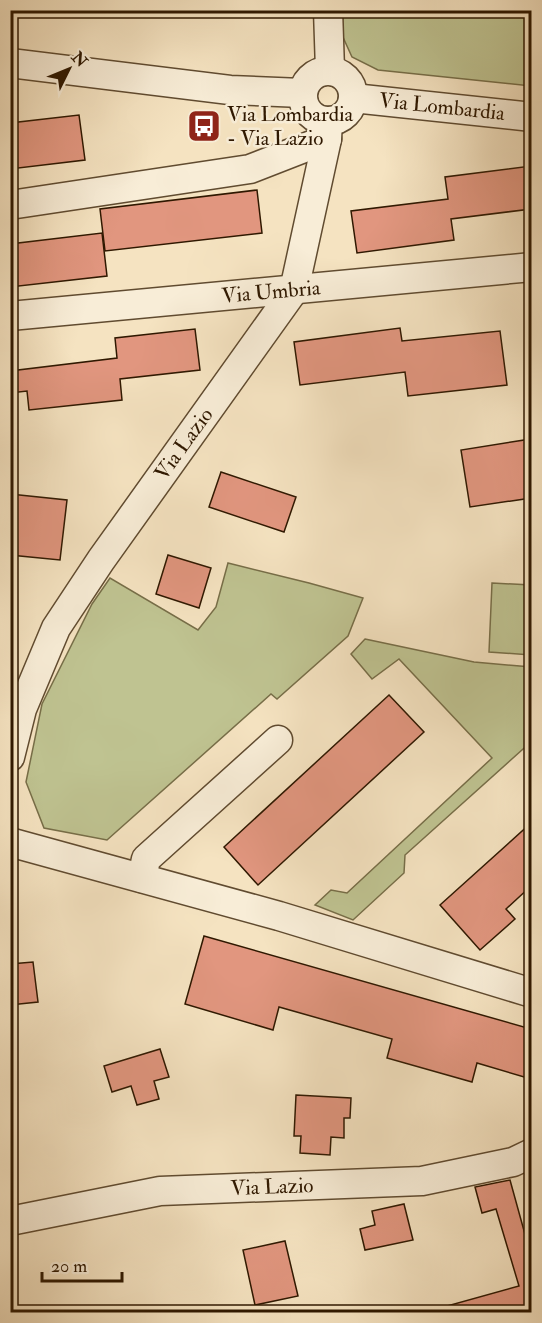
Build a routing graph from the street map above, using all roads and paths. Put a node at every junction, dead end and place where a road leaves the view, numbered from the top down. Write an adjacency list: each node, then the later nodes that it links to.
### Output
1 (328, 10): 3 (street)
2 (10, 63): 4 (street)
3 (330, 70): 4 (street); 5 (street)
4 (302, 93): 7 (street)
5 (353, 98): 6 (street, Via Lombardia); 7 (street)
6 (531, 117)
7 (327, 130): 8 (street); 10 (street, Via Lazio)
8 (10, 205)
9 (531, 267): 10 (street, Via Umbria)
10 (294, 290): 11 (street, Via Umbria); 13 (street, Via Lazio)
11 (10, 316)
12 (278, 740): 15 (street)
13 (10, 757)
14 (11, 838): 15 (street)
15 (142, 878): 16 (street)
16 (531, 993)
17 (531, 1153): 18 (street, Via Lazio)
18 (10, 1221)

